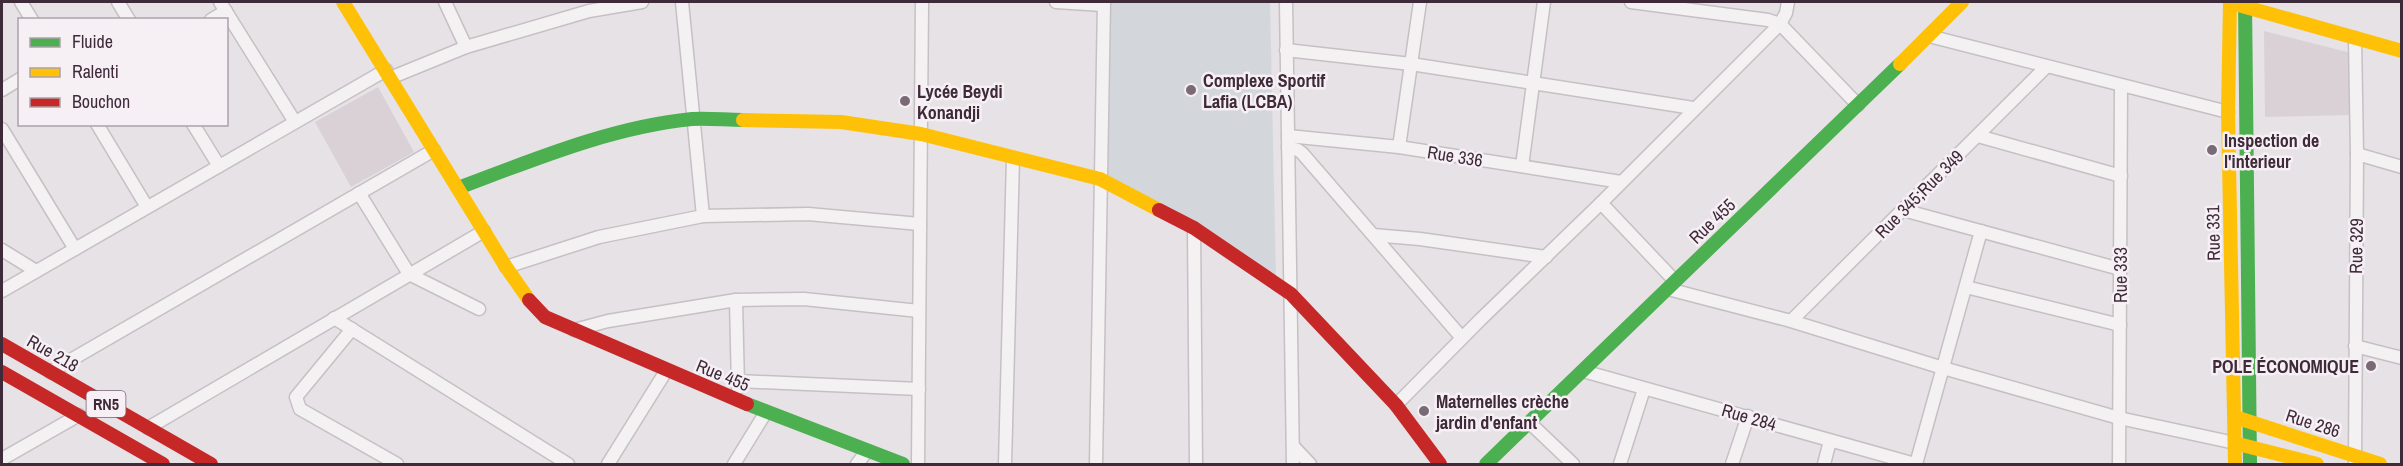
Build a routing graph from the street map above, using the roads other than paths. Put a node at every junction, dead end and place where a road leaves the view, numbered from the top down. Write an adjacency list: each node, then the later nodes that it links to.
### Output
1 (21, 2): 21 (street)
2 (118, 2): 22 (street)
3 (343, 2): 33 (main road)
4 (445, 2): 28 (street)
5 (642, 2): 20 (street)
6 (682, 2): 41 (street)
7 (922, 2): 46 (street)
8 (1056, 2): 17 (street)
9 (1286, 2): 29 (street)
10 (1420, 2): 31 (street)
11 (1544, 2): 35 (street)
12 (1631, 2): 24 (street)
13 (1788, 2): 24 (street)
14 (1962, 2): 25 (main road, Rue 455)
15 (2229, 2): 18 (main road); 40 (main road, Rue 331)
16 (2269, 2): 27 (main road)
17 (1103, 3): 57 (street)
18 (2245, 4): 26 (main road); 108 (main road, Rue 331)
19 (223, 6): 23 (street); 42 (street)
20 (588, 6): 28 (street)
21 (31, 18)
22 (128, 18)
23 (213, 18)
24 (1780, 24): 38 (street); 39 (street)
25 (1929, 36): 32 (street); 38 (main road, Rue 455)
26 (2355, 38): 30 (main road); 51 (street, Rue 329)
27 (2402, 40)
28 (466, 47): 33 (street)
29 (1286, 50): 31 (street); 48 (street)
30 (2402, 51)
31 (1412, 64): 35 (street); 49 (street)
32 (2046, 67): 36 (street); 47 (street, Rue 345;Rue 349)
33 (388, 74): 42 (street); 50 (main road)
34 (18, 80): 37 (street)
35 (1533, 83): 39 (street); 54 (street)
36 (2121, 86): 40 (street); 56 (street, Rue 333)
37 (2, 90)
38 (1858, 105): 77 (main road, Rue 455)
39 (1693, 108): 58 (street)
40 (2228, 112): 107 (main road, Rue 331)
41 (694, 119): 46 (main road); 59 (main road); 64 (street)
42 (295, 123): 53 (street)
43 (98, 126): 62 (street)
44 (194, 126): 53 (street)
45 (2, 129): 70 (street)
46 (921, 134): 52 (main road); 65 (street)
47 (1978, 136): 56 (street); 63 (street, Rue 345;Rue 349)
48 (1288, 141): 49 (street, Rue 336); 69 (street); 80 (street)
49 (1399, 147): 54 (street, Rue 336)
50 (434, 150): 59 (main road); 60 (street)
51 (2357, 154): 55 (street); 91 (street, Rue 329)
52 (1013, 158): 57 (main road); 127 (street)
53 (219, 166): 62 (street)
54 (1522, 166): 58 (street, Rue 336)
55 (2402, 166)
56 (2121, 176): 74 (street, Rue 333)
57 (1100, 179): 66 (main road); 128 (street)
58 (1621, 182): 61 (street)
59 (458, 188): 67 (main road)
60 (359, 193): 76 (street); 97 (street)
61 (1601, 203): 72 (street); 77 (street)
62 (147, 207): 70 (street)
63 (1903, 210): 68 (street); 85 (street, Rue 345;Rue 349)
64 (704, 216): 65 (street); 73 (street)
65 (920, 224): 83 (street)
66 (1194, 228): 80 (main road); 129 (street)
67 (484, 231): 73 (main road); 76 (street)
68 (1982, 231): 74 (street); 78 (street)
69 (1373, 235): 72 (street); 89 (street)
70 (75, 249): 75 (street)
71 (2, 250): 75 (street)
72 (1545, 257): 89 (street)
73 (506, 267): 88 (main road, Rue 455)
74 (2120, 269): 86 (street, Rue 333)
75 (36, 271): 79 (street)
76 (410, 274): 82 (street); 84 (street)
77 (1671, 285): 85 (street); 95 (main road, Rue 455)
78 (1966, 287): 86 (street); 93 (street)
79 (2, 291)
80 (1290, 294): 102 (main road); 113 (street)
81 (735, 300): 83 (street); 88 (street); 98 (street)
82 (479, 309)
83 (919, 311): 99 (street)
84 (333, 318): 87 (street); 110 (street)
85 (1791, 321): 93 (street)
86 (2120, 324): 106 (street, Rue 333)
87 (352, 329): 120 (street); 121 (street)
88 (573, 330): 94 (main road, Rue 455)
89 (1462, 338): 102 (street)
90 (2, 344): 97 (main road, Rue 218 / RN5)
91 (2355, 346): 92 (street); 117 (street, Rue 329)
92 (2402, 358)
93 (1943, 368): 106 (street); 138 (street)
94 (666, 371): 101 (main road, Rue 455); 122 (street)
95 (1583, 371): 100 (street, Rue 284); 109 (main road, Rue 455)
96 (2, 372): 104 (main road, RN5)
97 (50, 372): 110 (main road, Rue 218 / RN5)
98 (738, 381): 99 (street); 101 (street)
99 (919, 389): 126 (street)
100 (1644, 389): 105 (street, Rue 284); 135 (street)
101 (739, 401): 103 (main road, Rue 455)
102 (1396, 405): 132 (main road)
103 (766, 412): 115 (main road, Rue 455); 123 (street)
104 (79, 415): 116 (street); 119 (main road, RN5)
105 (1748, 416): 111 (street, Rue 284); 136 (street)
106 (2120, 418): 112 (street); 139 (street, Rue 333)
107 (2234, 418): 108 (main road, Rue 286); 112 (main road, Rue 331)
108 (2248, 421): 114 (main road, Rue 331); 117 (main road, Rue 286)
109 (1530, 423): 133 (main road, Rue 455); 134 (street)
110 (148, 428): 118 (main road, Rue 218 / RN5)
111 (1830, 441): 137 (street); 138 (street, Rue 284)
112 (2235, 443): 114 (main road); 140 (main road, Rue 331)
113 (1293, 446): 130 (street); 131 (street)
114 (2250, 448): 141 (main road, Rue 331); 142 (main road)
115 (867, 451): 124 (street); 125 (main road, Rue 455)
116 (2, 459)
117 (2355, 460): 143 (main road, Rue 286)
118 (209, 464)
119 (163, 465)
120 (397, 465)
121 (568, 465)
122 (608, 465)
123 (734, 465)
124 (857, 465)
125 (903, 465)
126 (918, 465)
127 (1005, 465)
128 (1096, 465)
129 (1196, 465)
130 (1293, 465)
131 (1310, 465)
132 (1440, 465)
133 (1486, 465)
134 (1573, 465)
135 (1620, 465)
136 (1732, 465)
137 (1824, 465)
138 (1916, 465)
139 (2119, 465)
140 (2235, 465)
141 (2250, 465)
142 (2317, 465)
143 (2380, 465)

